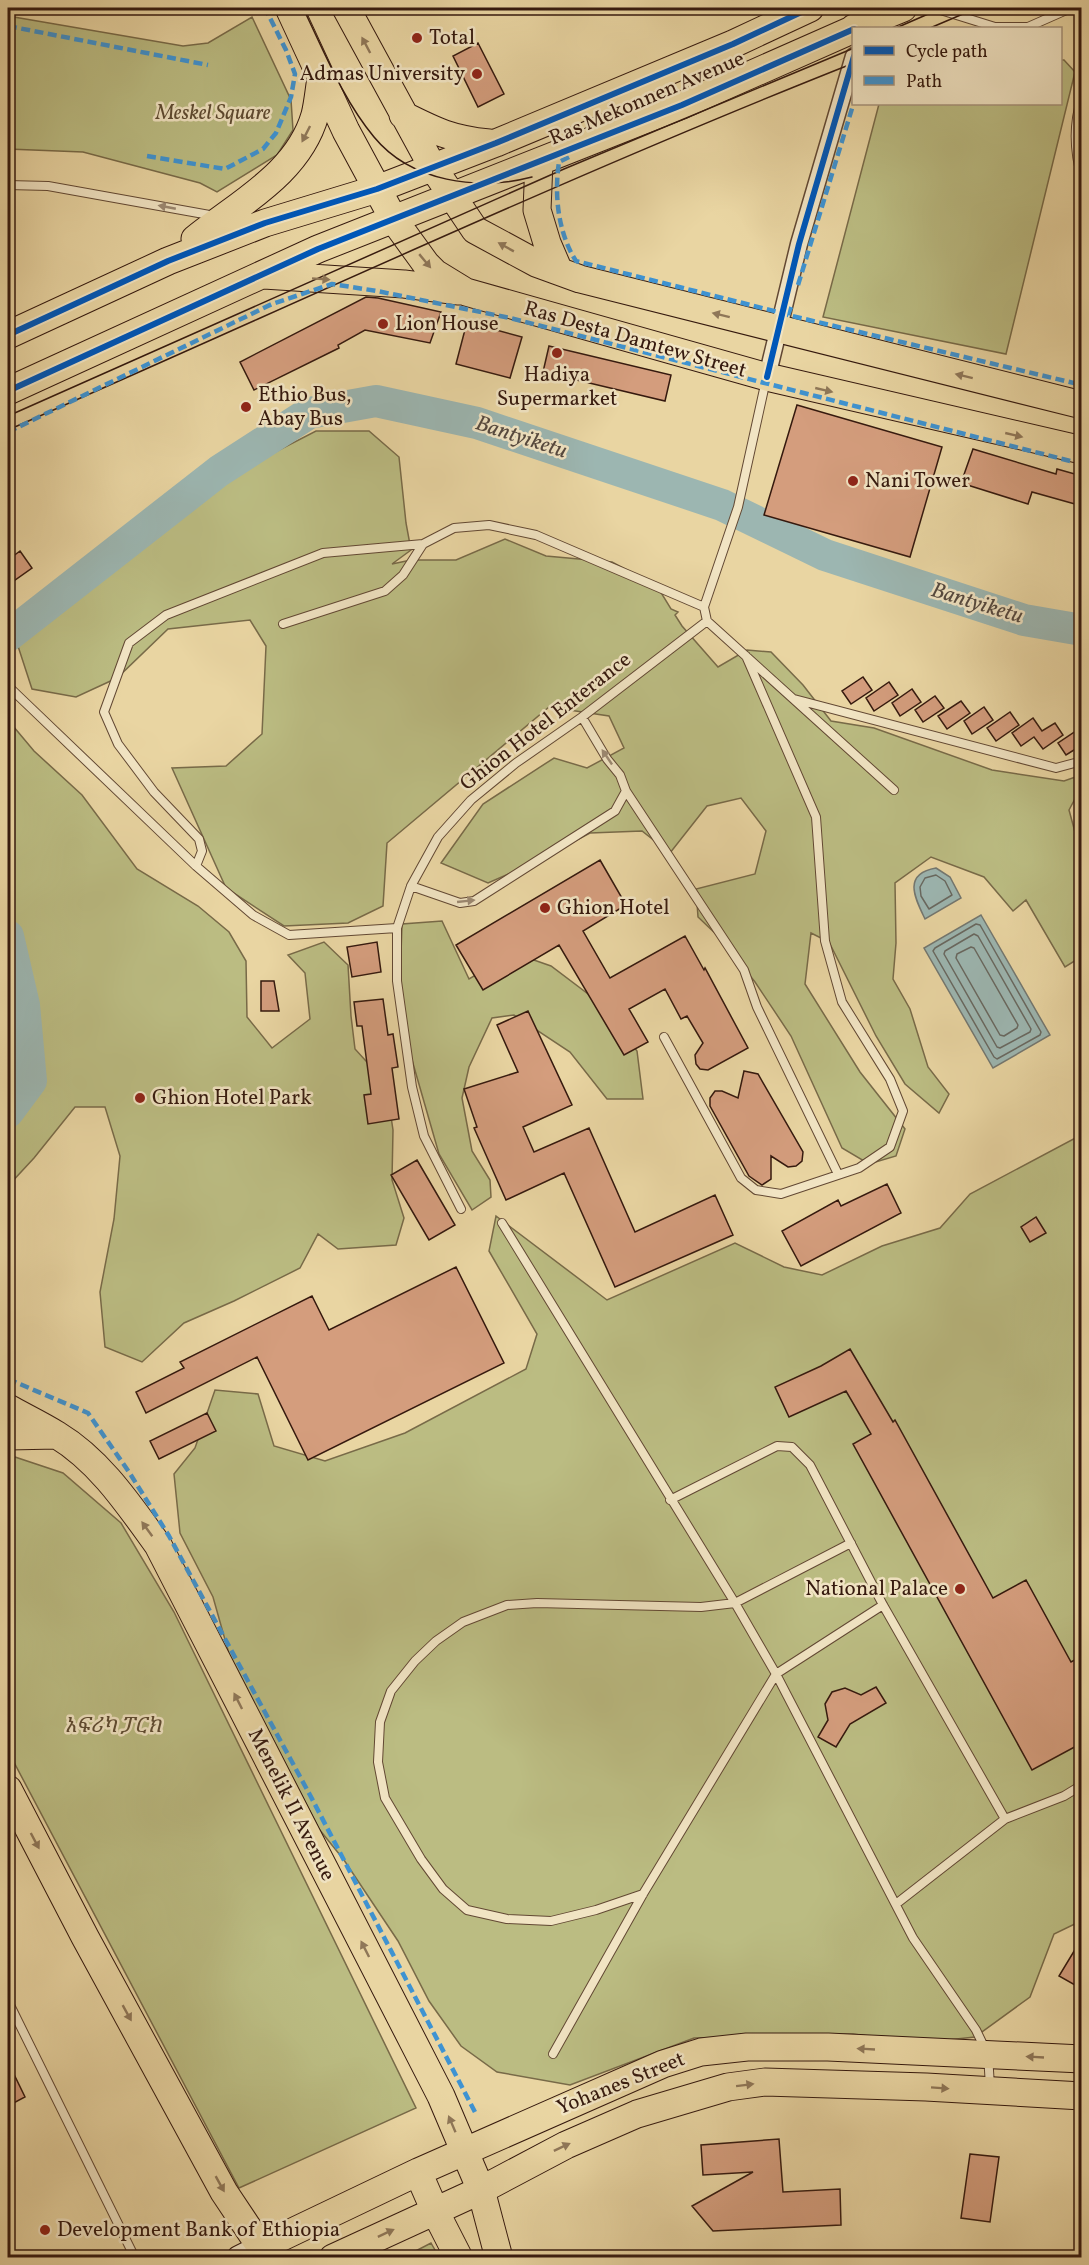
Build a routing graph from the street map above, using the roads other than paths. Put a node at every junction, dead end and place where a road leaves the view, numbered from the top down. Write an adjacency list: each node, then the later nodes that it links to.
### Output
1 (289, 8): 10 (main road, Ras Desta Damtew Street)
2 (346, 8): 12 (main road, Ras Desta Damtew Street, one-way to 2)
3 (810, 8): 13 (main road, Ras Mekonnen Avenue)
4 (903, 8): 7 (main road, Ras Mekonnen Avenue)
5 (934, 8): 6 (lane)
6 (1071, 8)
7 (860, 27)
8 (852, 31): 14 (main road, Ras Mekonnen Avenue)
9 (852, 63): 26 (street)
10 (321, 78): 18 (main road, Ras Desta Damtew Street); 20 (main road, one-way to 20)
11 (1082, 97): 16 (lane)
12 (404, 115): 13 (main road); 15 (main road, Ras Desta Damtew Street)
13 (496, 143): 15 (main road, Ras Mekonnen Avenue)
14 (539, 162): 19 (main road, Ras Mekonnen Avenue); 23 (main road)
15 (432, 166): 18 (main road, Ras Mekonnen Avenue); 19 (main road, Ras Desta Damtew Street)
16 (1082, 178)
17 (8, 185): 20 (lane, one-way to 17)
18 (377, 189): 21 (main road, Ras Desta Damtew Street); 22 (main road, Ras Mekonnen Avenue)
19 (453, 197): 21 (main road, Ras Mekonnen Avenue); 23 (main road, Ras Desta Damtew Street, one-way to 19)
20 (225, 218): 22 (main road)
21 (394, 219): 24 (main road, Ras Mekonnen Avenue); 25 (main road, Ras Desta Damtew Street, one-way to 25)
22 (168, 261): 27 (main road)
23 (559, 271): 26 (main road, Ras Desta Damtew Street, one-way to 23)
24 (263, 275): 25 (main road, one-way to 25); 29 (main road, Ras Mekonnen Avenue)
25 (466, 292): 28 (main road, Ras Desta Damtew Street)
26 (778, 329): 28 (street); 30 (main road, Ras Desta Damtew Street, one-way to 26)
27 (8, 335)
28 (767, 377): 31 (main road, Ras Desta Damtew Street, one-way to 31); 33 (lane)
29 (8, 391)
30 (1082, 405)
31 (1082, 450)
32 (423, 544): 33 (lane); 35 (lane); 43 (lane)
33 (704, 607): 34 (lane)
34 (707, 621): 36 (lane); 39 (lane, Ghion Hotel Enterance)
35 (283, 624)
36 (746, 656): 38 (lane); 47 (lane)
37 (8, 686): 43 (lane)
38 (794, 699): 40 (lane); 41 (lane)
39 (582, 717): 42 (lane, one-way to 39); 44 (lane, Ghion Hotel Enterance)
40 (1082, 761)
41 (894, 790)
42 (626, 791): 44 (lane, one-way to 42); 47 (lane)
43 (196, 866): 45 (lane)
44 (411, 886): 45 (lane, Ghion Hotel Enterance)
45 (397, 928): 48 (lane, Ghion Hotel Enterance)
46 (664, 1037): 47 (lane)
47 (838, 1174)
48 (461, 1209)
49 (502, 1223): 53 (lane)
50 (8, 1408): 51 (main road, Menelik II Avenue)
51 (58, 1435): 52 (main road); 71 (main road, Menelik II Avenue, one-way to 51)
52 (8, 1436)
53 (670, 1500): 54 (lane); 55 (lane)
54 (851, 1543): 55 (lane); 56 (lane)
55 (735, 1603): 57 (lane); 61 (lane)
56 (883, 1605): 57 (lane); 60 (lane)
57 (776, 1674): 61 (lane); 62 (lane)
58 (1082, 1785): 60 (lane)
59 (8, 1790): 75 (main road, one-way to 75)
60 (1005, 1819): 62 (lane)
61 (643, 1894): 64 (lane)
62 (896, 1904): 65 (lane)
63 (8, 2001): 76 (lane)
64 (553, 2054)
65 (988, 2055): 66 (main road, Yohanes Street, one-way to 65); 67 (main road, Yohanes Street, one-way to 67); 68 (lane)
66 (1082, 2059)
67 (624, 2081): 70 (main road); 71 (main road, Yohanes Street)
68 (990, 2091): 69 (main road, Yohanes Street); 70 (main road, Yohanes Street, one-way to 68)
69 (1082, 2096)
70 (638, 2114): 73 (main road, Yohanes Street, one-way to 70)
71 (464, 2152): 72 (main road, Yohanes Street); 73 (main road, Menelik II Avenue)
72 (418, 2172): 74 (main road); 75 (main road, Yohanes Street)
73 (481, 2190): 74 (main road, Yohanes Street); 79 (main road, Menelik II Avenue)
74 (435, 2211): 77 (main road, Yohanes Street, one-way to 74); 78 (main road)
75 (256, 2254)
76 (135, 2258)
77 (333, 2258)
78 (459, 2258)
79 (500, 2258)

